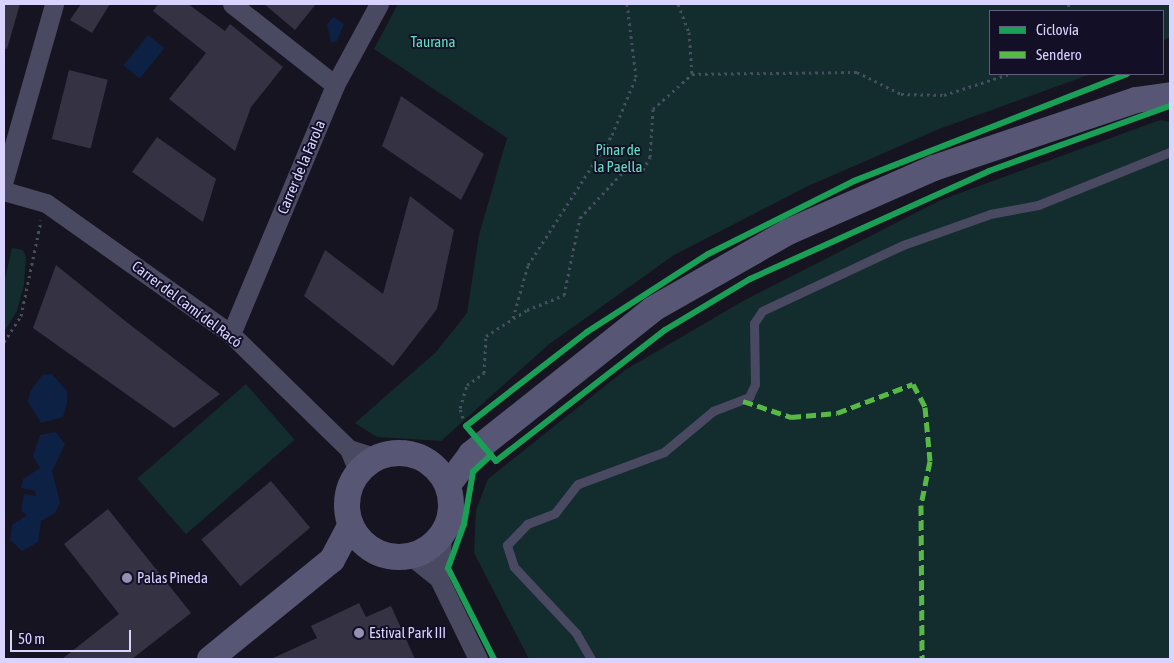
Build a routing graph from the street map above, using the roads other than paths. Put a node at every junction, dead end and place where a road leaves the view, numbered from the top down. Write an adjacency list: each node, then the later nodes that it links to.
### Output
1 (54, 4): 9 (street)
2 (232, 4): 5 (street)
3 (379, 4): 5 (street, Carrer de la Farola)
4 (1170, 78): 7 (street)
5 (335, 85): 11 (street, Carrer de la Farola)
6 (1170, 95): 7 (street)
7 (1136, 100): 12 (street)
8 (1170, 152): 24 (lane)
9 (4, 180)
10 (4, 191): 11 (street, Carrer del Camí del Racó)
11 (230, 334): 13 (street, Carrer del Camí del Racó)
12 (476, 449): 14 (street); 15 (street)
13 (361, 459): 14 (street); 16 (street)
14 (429, 461): 15 (street)
15 (448, 485): 17 (street)
16 (350, 525): 18 (street); 20 (street)
17 (442, 536): 19 (street); 21 (street)
18 (376, 552): 19 (street); 20 (street)
19 (411, 556): 21 (street)
20 (332, 560): 22 (street)
21 (439, 579): 23 (street)
22 (210, 659)
23 (478, 659)
24 (591, 659)

